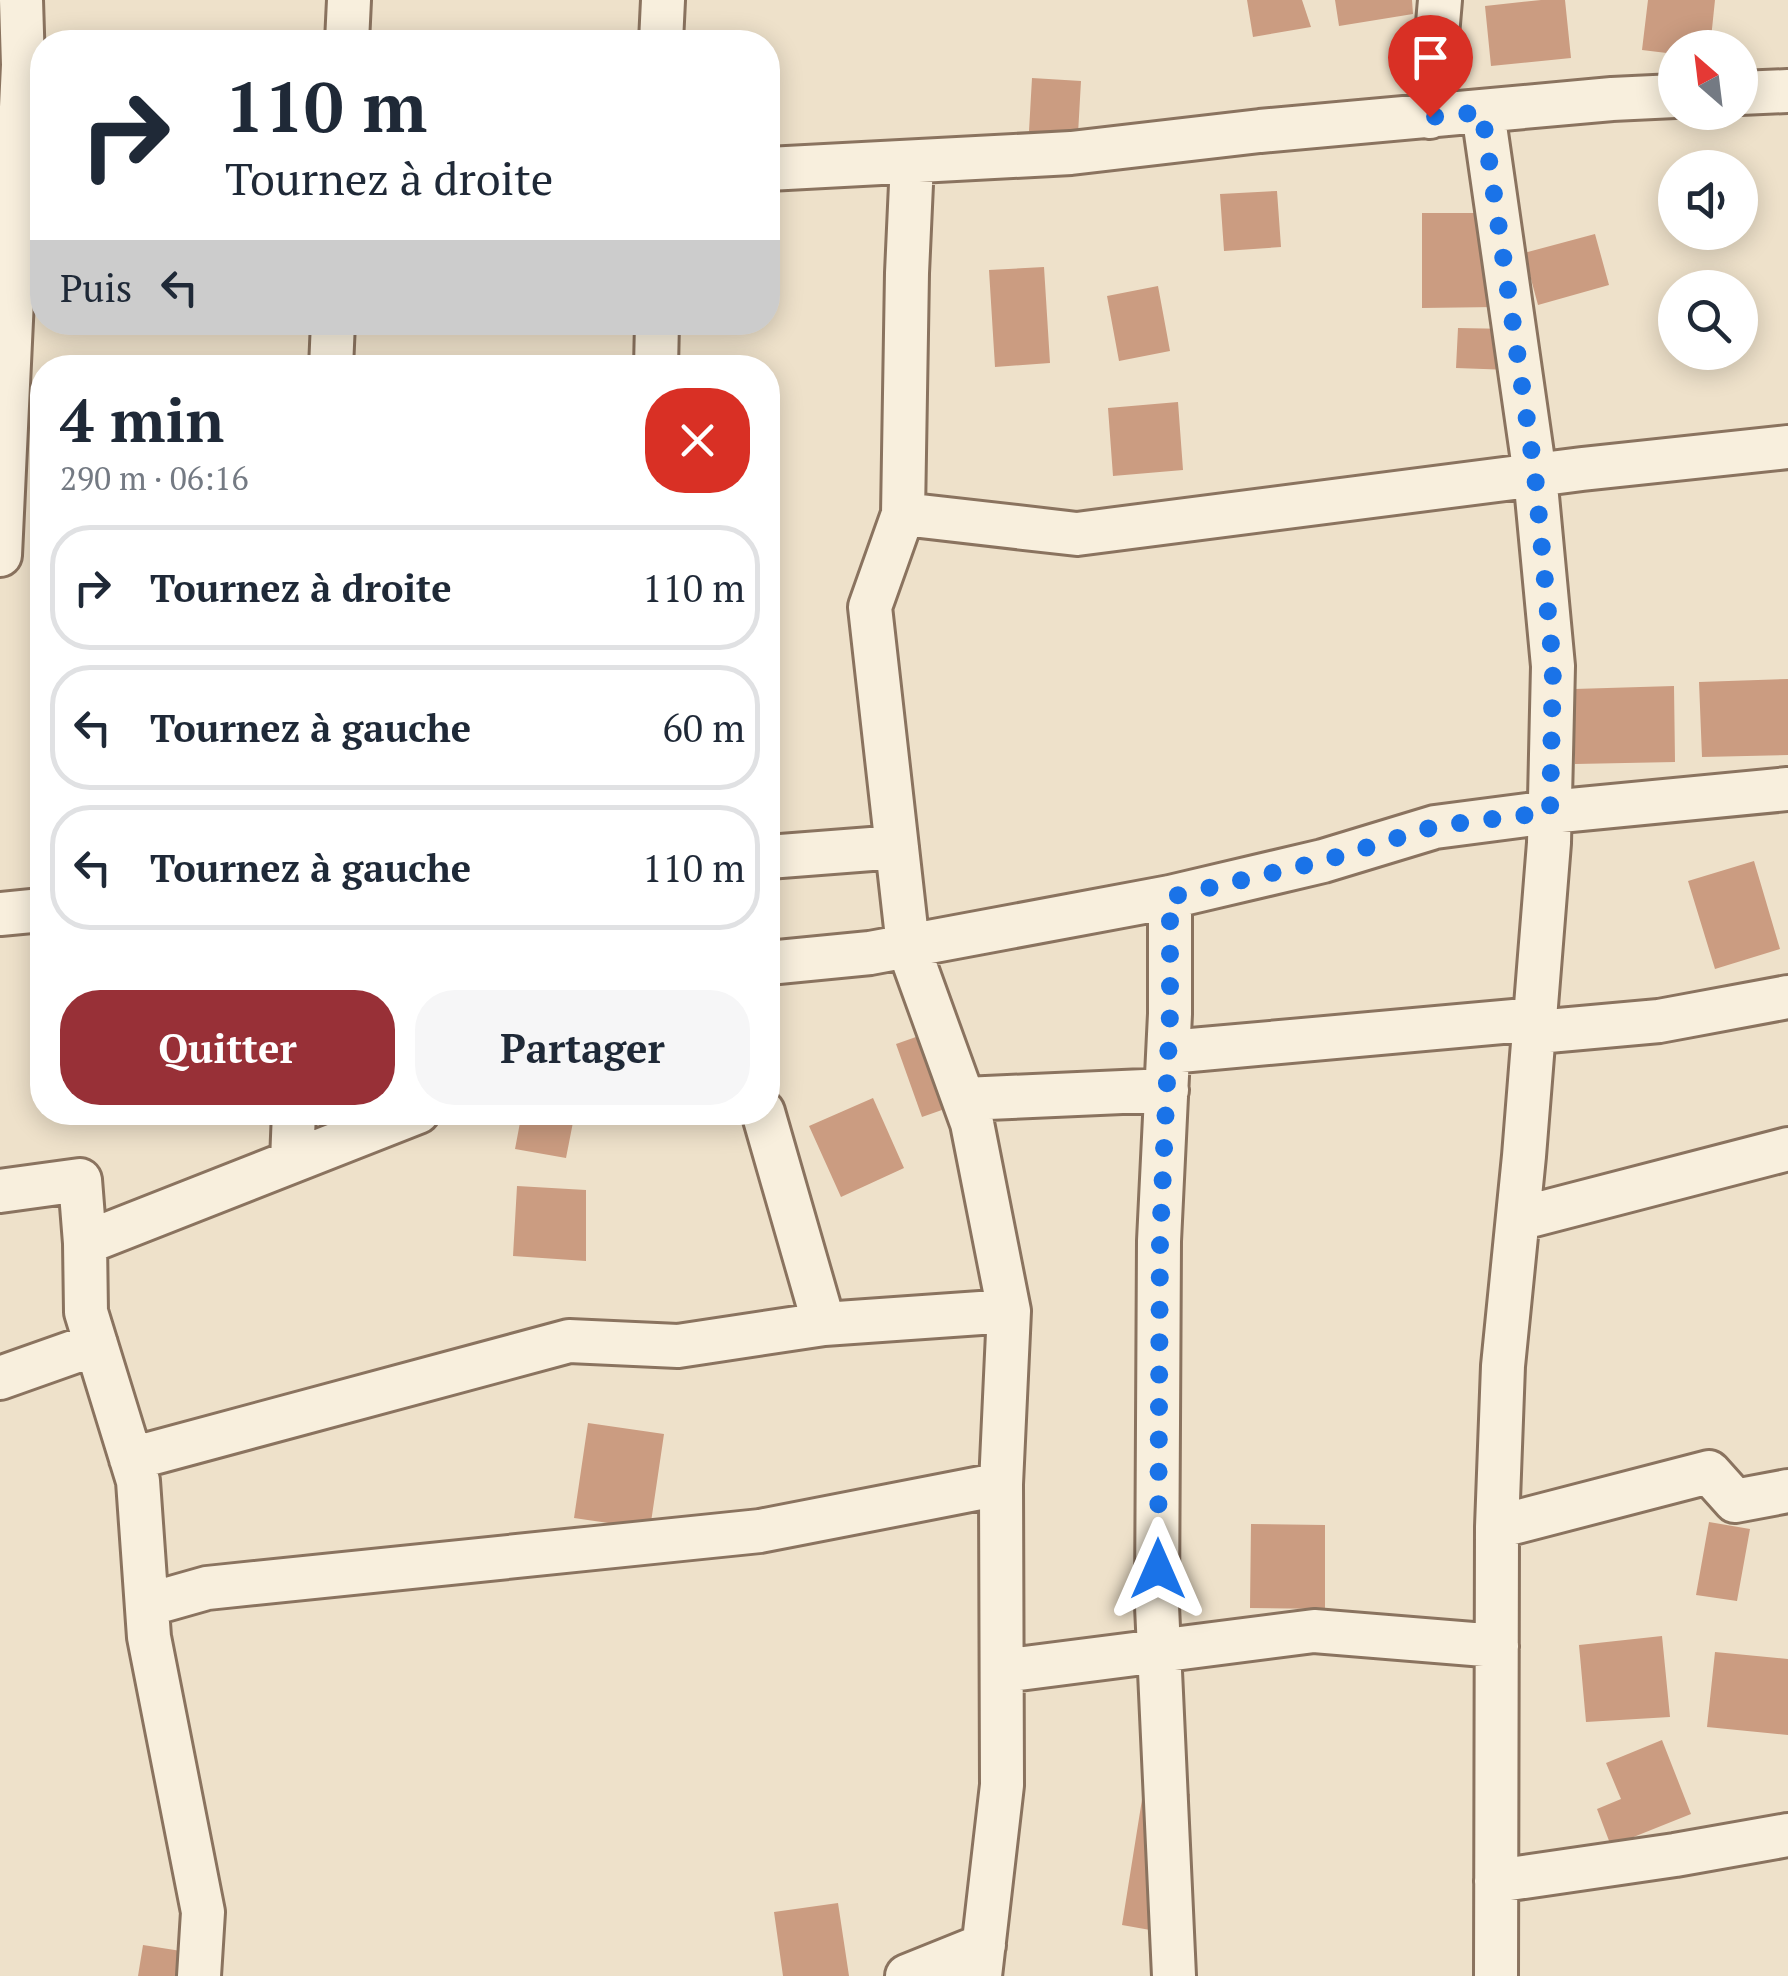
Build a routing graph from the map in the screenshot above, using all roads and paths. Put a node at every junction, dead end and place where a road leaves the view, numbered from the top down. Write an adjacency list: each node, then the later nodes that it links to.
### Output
1 (21, 0): 14 (street)
2 (349, 0): 5 (street)
3 (664, 0): 6 (street)
4 (1440, 0): 11 (street)
5 (348, 30)
6 (662, 30)
7 (1788, 91): 8 (street)
8 (1758, 93)
9 (1658, 97): 10 (street)
10 (1482, 112): 11 (street); 16 (street)
11 (1430, 117): 12 (street)
12 (912, 162): 13 (street); 17 (street)
13 (780, 168)
14 (28, 260): 18 (street)
15 (1788, 447): 16 (street)
16 (1535, 475): 17 (street); 20 (street)
17 (903, 514): 21 (street)
18 (0, 555)
19 (1788, 789): 20 (street)
20 (1550, 812): 23 (street); 29 (street)
21 (897, 847): 22 (street); 26 (street)
22 (780, 856)
23 (1170, 897): 26 (street); 30 (street)
24 (30, 911): 25 (street)
25 (0, 914)
26 (908, 946): 27 (street); 31 (street)
27 (780, 962)
28 (1788, 997): 29 (street)
29 (1536, 1019): 30 (street); 38 (street)
30 (1168, 1071): 31 (street); 50 (street)
31 (964, 1100): 40 (street)
32 (293, 1125): 36 (street)
33 (385, 1125): 36 (street)
34 (768, 1125): 41 (street)
35 (1788, 1149): 38 (street)
36 (292, 1161): 39 (street)
37 (0, 1191): 39 (street)
38 (1518, 1220): 47 (street)
39 (85, 1244): 42 (street)
40 (1009, 1311): 41 (street); 45 (street)
41 (824, 1324): 44 (street)
42 (96, 1344): 43 (street); 44 (street)
43 (0, 1378)
44 (131, 1458): 48 (street)
45 (1001, 1484): 48 (street); 51 (street)
46 (1788, 1491): 47 (street)
47 (1497, 1527): 49 (street)
48 (147, 1606): 55 (street)
49 (1496, 1646): 50 (street); 53 (street)
50 (1160, 1651): 51 (street); 57 (street)
51 (1002, 1671): 54 (street)
52 (1788, 1835): 53 (street)
53 (1496, 1881): 58 (street)
54 (982, 1961): 56 (street)
55 (198, 1976)
56 (907, 1976)
57 (1174, 1976)
58 (1496, 1976)

